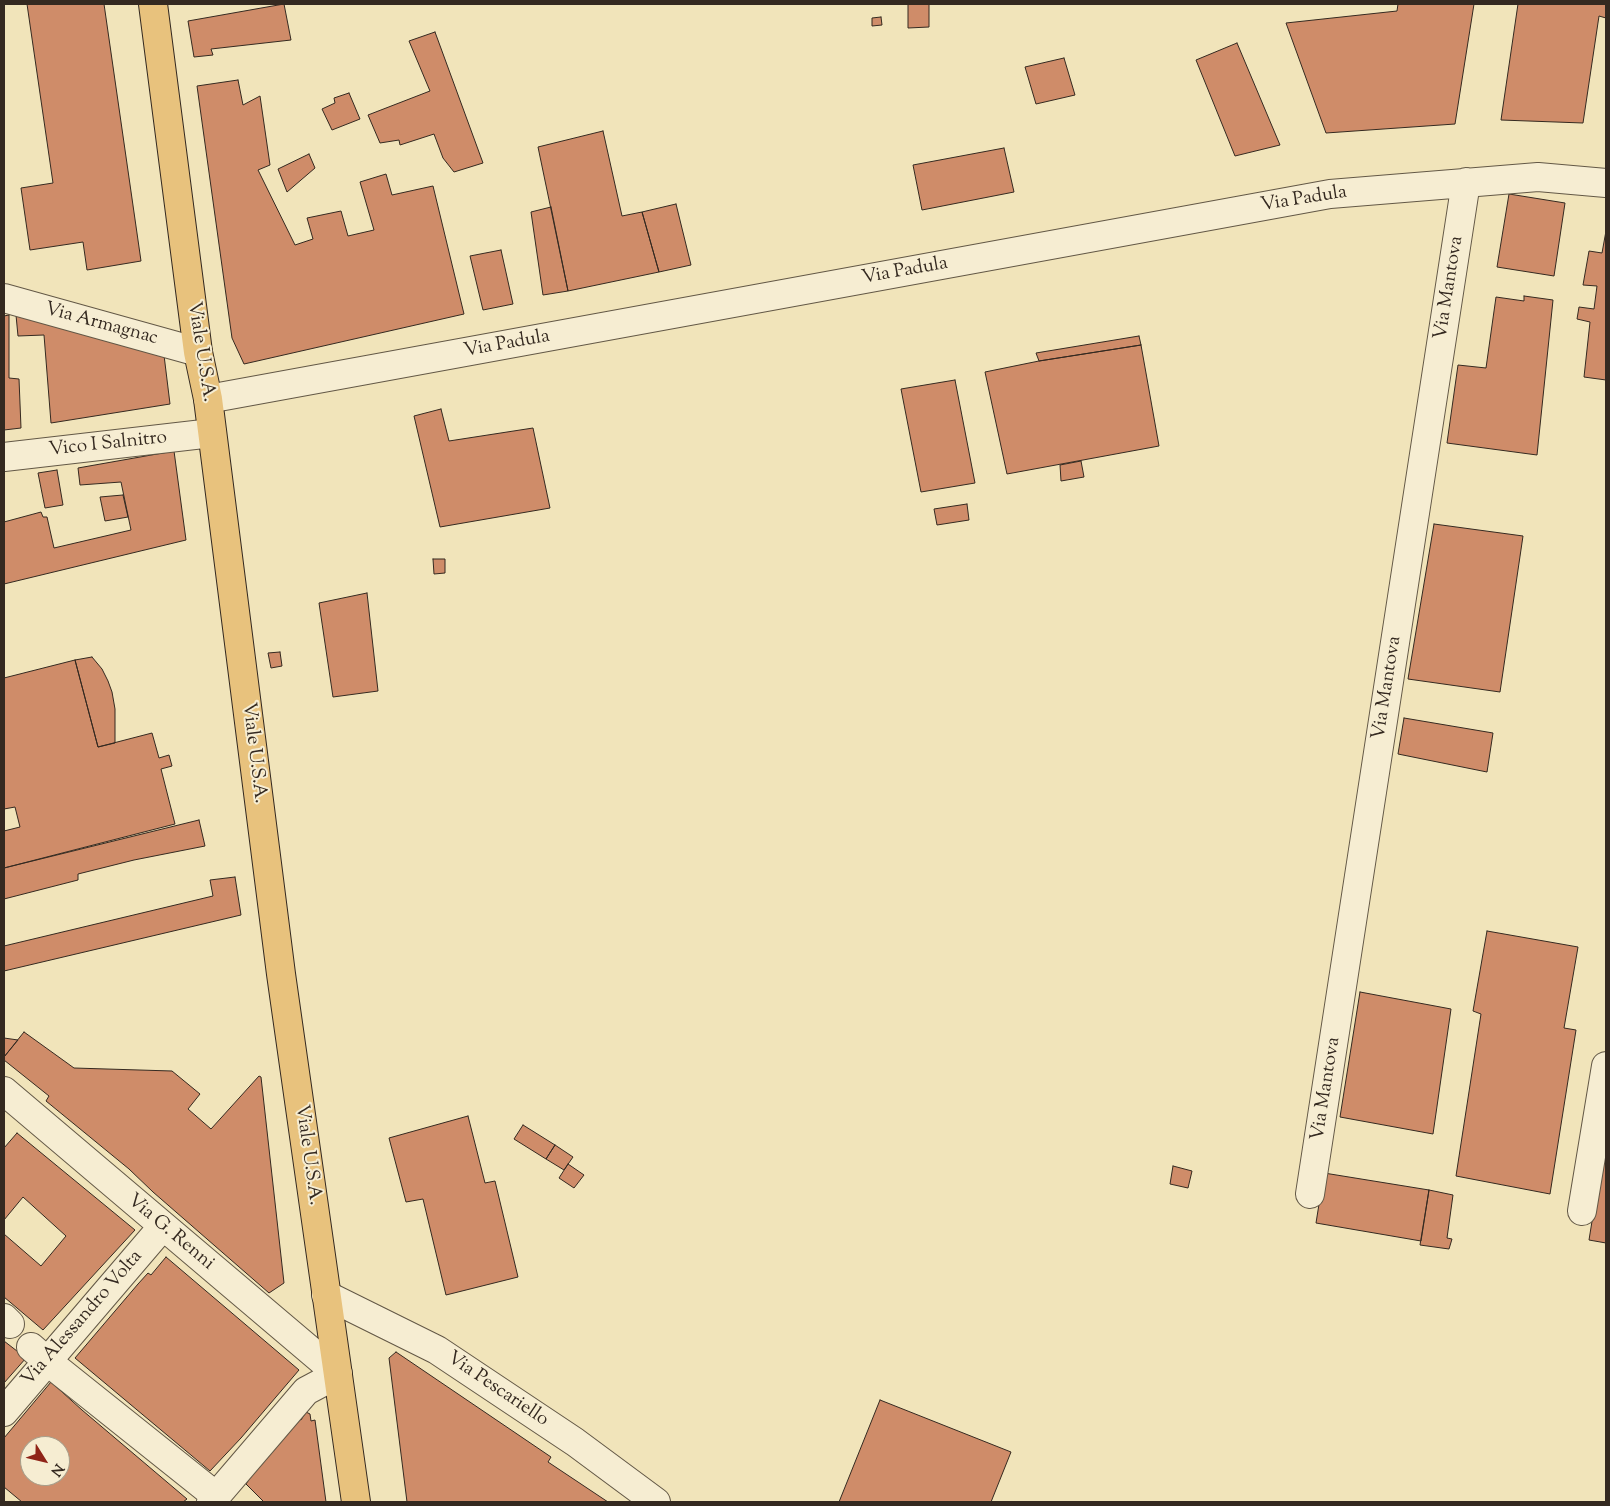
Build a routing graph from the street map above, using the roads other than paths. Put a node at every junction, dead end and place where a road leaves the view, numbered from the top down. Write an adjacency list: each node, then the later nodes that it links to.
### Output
1 (153, 4): 5 (main road, Viale U.S.A.)
2 (1466, 182): 3 (street, Via Padula); 6 (street, Via Padula); 11 (street, Via Mantova)
3 (1606, 183)
4 (8, 301): 5 (street, Via Armagnac)
5 (198, 352): 6 (main road, Viale U.S.A.)
6 (208, 400): 7 (main road, Viale U.S.A.)
7 (212, 433): 8 (street, Vico I Salnitro); 14 (main road, Viale U.S.A.)
8 (4, 456)
9 (1606, 1066): 12 (street)
10 (4, 1091): 13 (street, Via G. Renni)
11 (1310, 1194)
12 (1582, 1211)
13 (162, 1226): 15 (street, Via Alessandro Volta); 16 (street, Via G. Renni)
14 (326, 1295): 16 (main road, Viale U.S.A.); 20 (street, Via Pescariello)
15 (39, 1354): 17 (street, Via Alessandro Volta); 18 (street)
16 (338, 1374): 18 (street); 19 (main road, Viale U.S.A.)
17 (4, 1412)
18 (213, 1499)
19 (356, 1502)
20 (656, 1502)

